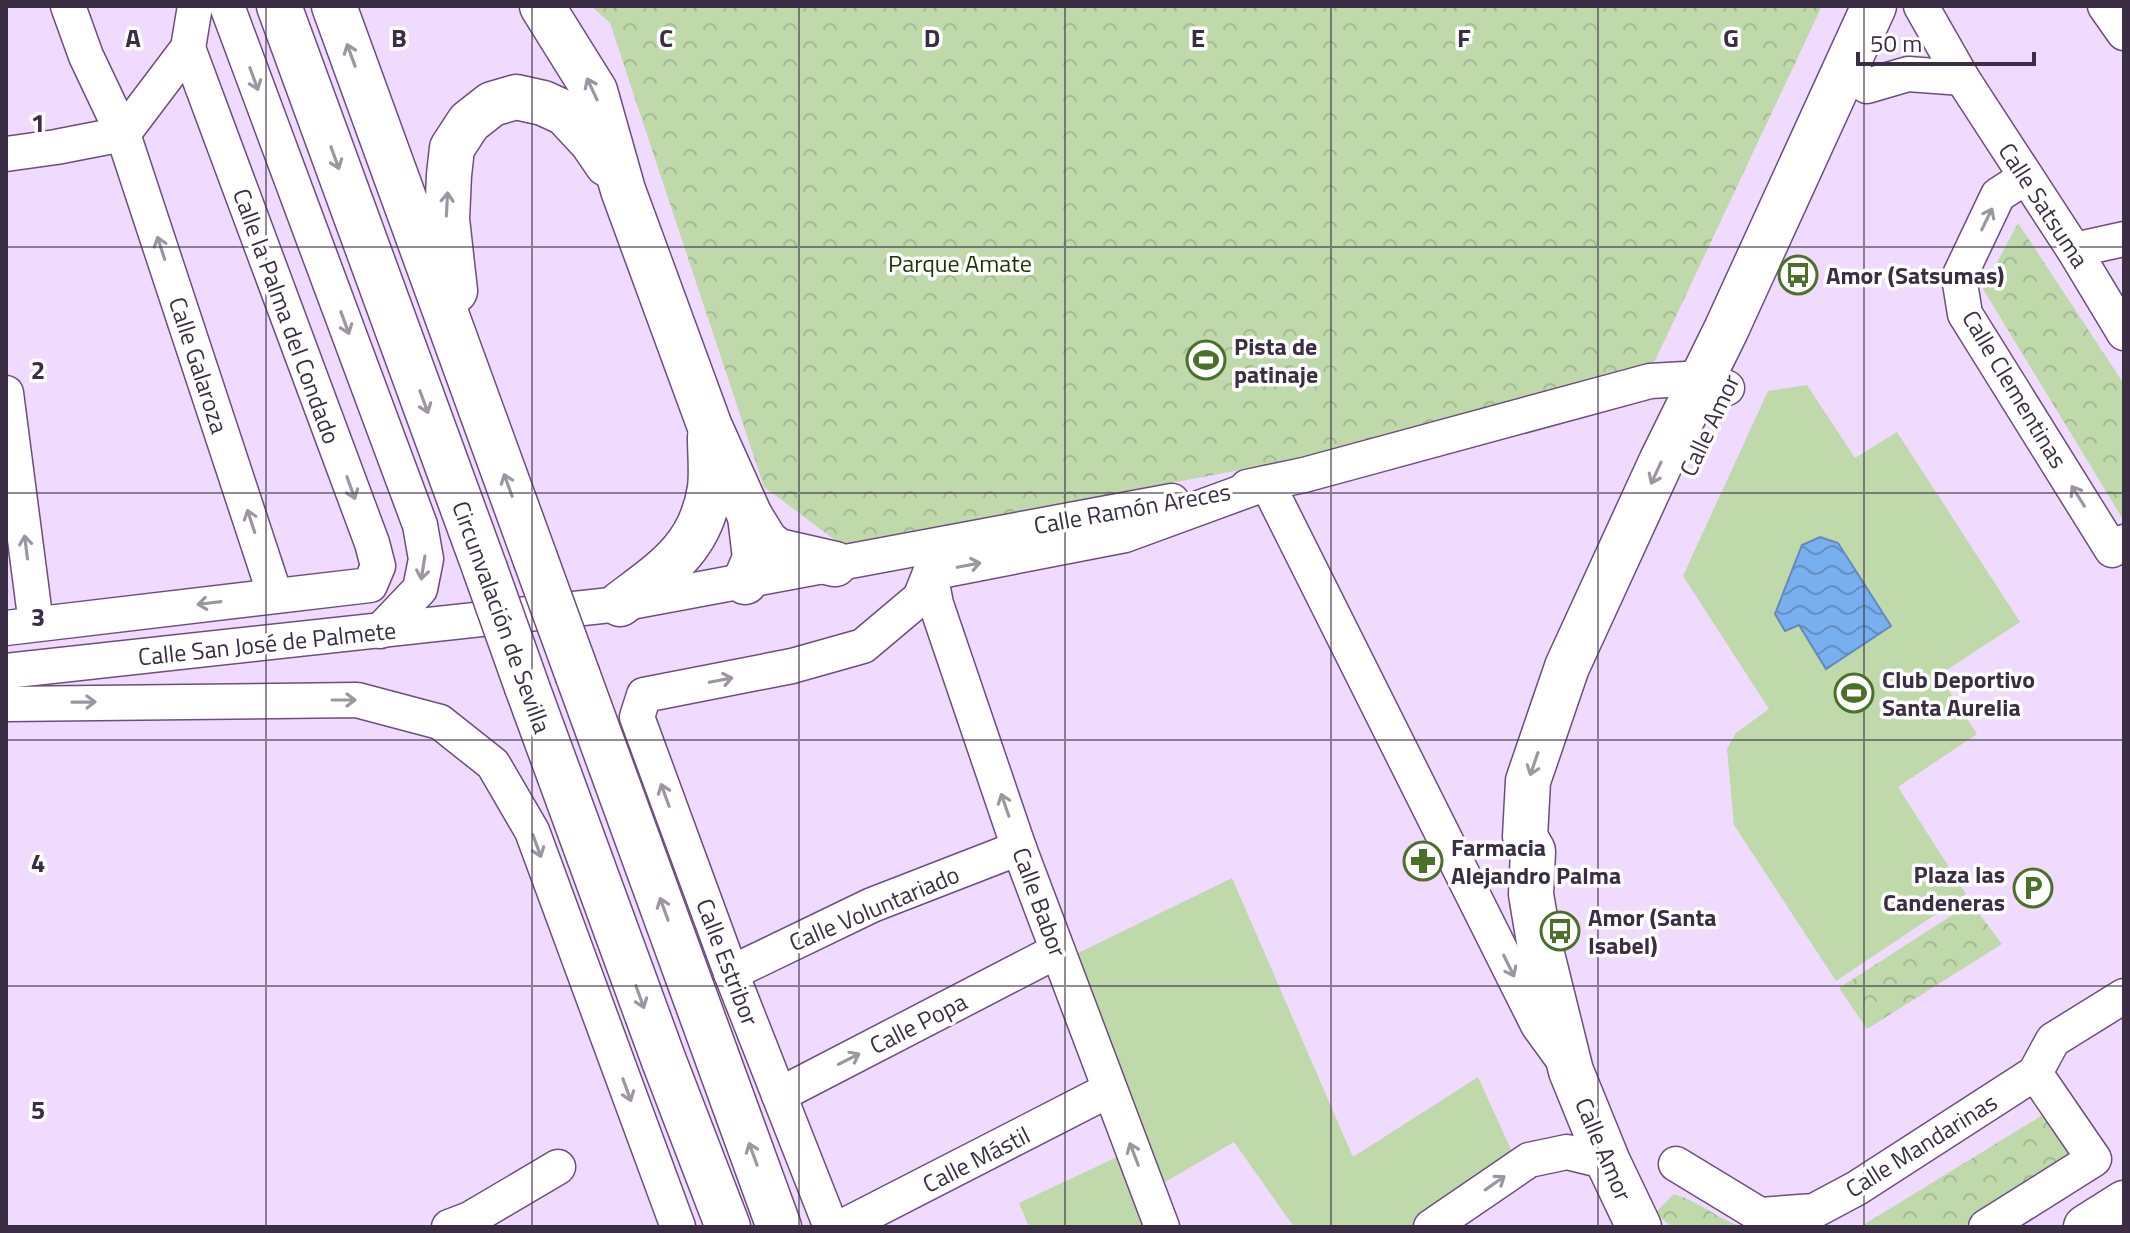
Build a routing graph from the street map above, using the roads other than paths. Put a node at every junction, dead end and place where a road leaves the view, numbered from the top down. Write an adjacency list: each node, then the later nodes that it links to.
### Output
1 (68, 6): 15 (street, Calle Galaroza)
2 (195, 6): 12 (street)
3 (227, 6): 38 (street, one-way to 38)
4 (279, 6): 47 (main road, Circunvalación de Sevilla, one-way to 47, bridge)
5 (334, 6): 22 (main road, one-way to 5)
6 (542, 6): 18 (main road, one-way to 6)
7 (1874, 6): 23 (main road, Calle Amor)
8 (1904, 6): 14 (main road, Calle Amor)
9 (1921, 6): 13 (street, Calle Satsuma)
10 (2105, 6): 11 (street)
11 (2124, 33)
12 (188, 48): 15 (street); 33 (street, Calle la Palma del Condado, one-way to 33)
13 (1962, 78): 14 (street); 17 (street, Calle Satsuma)
14 (1867, 86): 23 (main road, Calle Amor)
15 (123, 134): 16 (street); 34 (street, Calle Galaroza, one-way to 15)
16 (6, 154)
17 (2026, 177): 20 (street, Calle Satsuma); 29 (street, Calle Clementinas, one-way to 17)
18 (623, 190): 22 (main road, one-way to 18); 25 (main road)
19 (2124, 239): 20 (street)
20 (2074, 250): 21 (street, Calle Satsuma)
21 (2124, 333)
22 (464, 365): 60 (main road, one-way to 22, bridge)
23 (1715, 383): 26 (street, Calle Ramón Areces); 42 (main road, Calle Amor)
24 (6, 393): 37 (street, one-way to 24)
25 (710, 427): 27 (main road); 28 (main road)
26 (1267, 483): 30 (street, Calle Ramón Areces); 31 (street, one-way to 26); 43 (street, Calle Amor)
27 (750, 516): 30 (main road); 32 (main road)
28 (696, 534): 32 (main road); 35 (main road)
29 (2124, 542)
30 (835, 564): 32 (street, Calle Ramón Areces)
31 (930, 573): 41 (street, Calle Babor, one-way to 31); 45 (street, Calle Estribor, one-way to 31)
32 (733, 584): 35 (street, Calle Ramón Areces)
33 (370, 585): 34 (street, Calle San José de Palmete)
34 (275, 595): 37 (street, Calle San José de Palmete, one-way to 37)
35 (620, 604): 36 (street, Calle Ramón Areces)
36 (529, 614): 38 (street, Calle San José de Palmete)
37 (21, 626)
38 (380, 631): 39 (street, Calle San José de Palmete)
39 (6, 671)
40 (6, 704): 57 (street, one-way to 57)
41 (1019, 848): 44 (street, Calle Babor); 45 (street, Calle Voluntariado)
42 (1531, 894): 43 (street, Calle Amor); 48 (main road, Calle Amor)
43 (1474, 896): 48 (street, Calle Amor, one-way to 48)
44 (1057, 951): 50 (street, Calle Babor); 51 (street, Calle Popa, one-way to 44)
45 (731, 973): 51 (street, Calle Estribor)
46 (2110, 1005): 49 (street, Calle Mandarinas)
47 (664, 1061): 58 (main road); 59 (main road, Circunvalación de Sevilla)
48 (1571, 1071): 52 (main road, Calle Amor)
49 (2035, 1073): 53 (street, Calle Mandarinas); 66 (street)
50 (1109, 1090): 62 (street, Calle Mástil); 63 (street, Calle Babor, one-way to 50)
51 (779, 1095): 61 (street, Calle Estribor)
52 (1608, 1162): 64 (street, one-way to 52); 65 (main road, Calle Amor)
53 (1676, 1164)
54 (558, 1167): 56 (street)
55 (2124, 1203): 67 (main road)
56 (449, 1227)
57 (678, 1227)
58 (720, 1227)
59 (728, 1227)
60 (779, 1227)
61 (831, 1227)
62 (842, 1227)
63 (1162, 1227)
64 (1431, 1227)
65 (1639, 1227)
66 (1986, 1227)
67 (2086, 1227)

